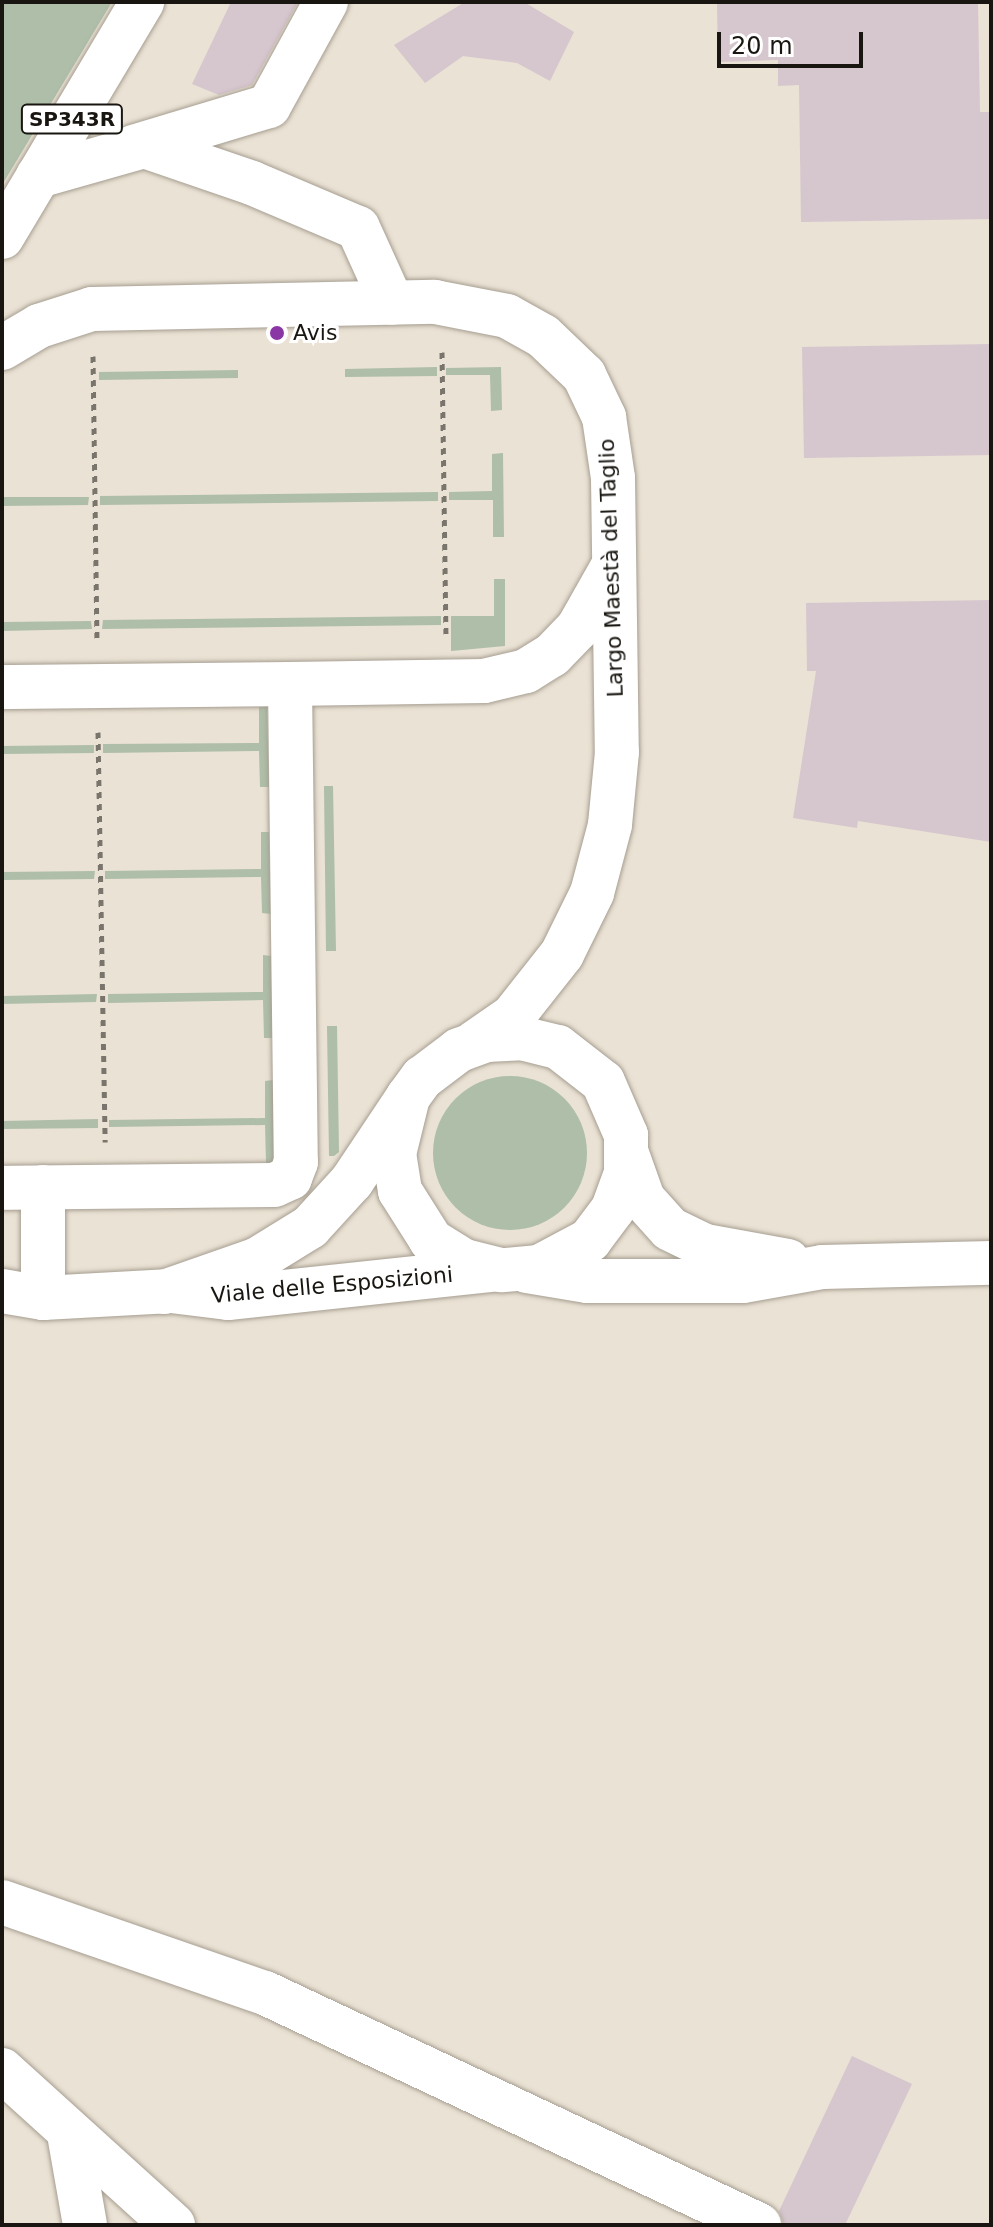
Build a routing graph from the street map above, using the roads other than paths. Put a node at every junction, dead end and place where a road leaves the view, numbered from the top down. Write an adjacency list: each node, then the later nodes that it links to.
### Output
1 (142, 2): 3 (main road, SP343R)
2 (326, 2): 3 (main road)
3 (38, 176): 4 (main road, SP343R); 5 (main road)
4 (2, 237)
5 (392, 303): 6 (main road, Largo Maestà del Taglio); 7 (main road, Largo Maestà del Taglio)
6 (2, 348)
7 (614, 546): 8 (main road); 10 (main road, Largo Maestà del Taglio)
8 (290, 684): 9 (main road); 13 (main road)
9 (2, 687)
10 (474, 1043): 11 (main road, Viale delle Esposizioni); 12 (main road, Viale delle Esposizioni)
11 (408, 1097): 16 (main road, Viale delle Esposizioni); 17 (main road, Viale delle Esposizioni)
12 (627, 1154): 15 (main road, Viale delle Esposizioni); 16 (main road, Viale delle Esposizioni)
13 (22, 1188): 18 (main road)
14 (991, 1263): 15 (main road, Viale delle Esposizioni)
15 (822, 1267): 16 (main road, Viale delle Esposizioni)
16 (510, 1270): 17 (main road, Viale delle Esposizioni)
17 (164, 1292): 18 (main road, Viale delle Esposizioni)
18 (23, 1294)
19 (2, 1902): 24 (main road)
20 (2, 2070): 21 (main road)
21 (69, 2134): 22 (main road); 23 (main road)
22 (85, 2225)
23 (173, 2225)
24 (759, 2225)

